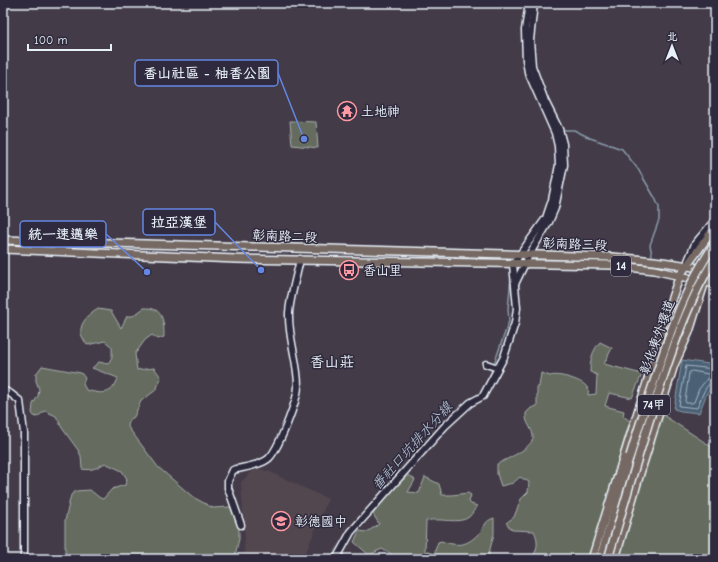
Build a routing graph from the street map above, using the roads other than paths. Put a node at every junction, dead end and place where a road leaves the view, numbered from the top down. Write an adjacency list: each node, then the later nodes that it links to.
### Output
1 (529, 3): 11 (street)
2 (534, 3): 12 (street)
3 (715, 220): 17 (street)
4 (715, 226): 17 (main road)
5 (3, 240): 6 (main road, 彰南路二段 / 14)
6 (72, 242): 8 (main road, 彰南路二段 / 14); 10 (main road)
7 (715, 244): 30 (main road, 彰化東外環道 / 74甲, bridge)
8 (302, 248): 11 (main road, 彰南路二段 / 14); 14 (main road)
9 (3, 249): 10 (main road, 彰南路二段 / 14)
10 (72, 252): 14 (main road, 彰南路二段 / 14)
11 (519, 255): 12 (main road, 14); 15 (street)
12 (529, 255): 16 (street); 17 (main road, 彰南路三段 / 14)
13 (715, 258): 31 (main road, 彰化東外環道 / 74甲, bridge)
14 (300, 259): 15 (main road, 彰南路二段 / 14); 26 (street)
15 (513, 264): 16 (main road, 14); 21 (street)
16 (524, 265): 19 (main road, 彰南路三段 / 14); 21 (street)
17 (686, 265): 18 (main road, 彰南路三段 / 14); 19 (main road)
18 (714, 270): 20 (main road)
19 (680, 275): 20 (main road, 彰南路三段 / 14); 29 (main road, 74甲)
20 (705, 281): 22 (main road, 彰南路三段 / 14); 32 (main road, 74甲)
21 (515, 282): 24 (street)
22 (715, 284)
23 (486, 364): 24 (street)
24 (498, 368): 28 (street)
25 (3, 390): 27 (street)
26 (241, 525)
27 (24, 559)
28 (336, 559)
29 (592, 559)
30 (600, 559)
31 (608, 559)
32 (615, 559)

